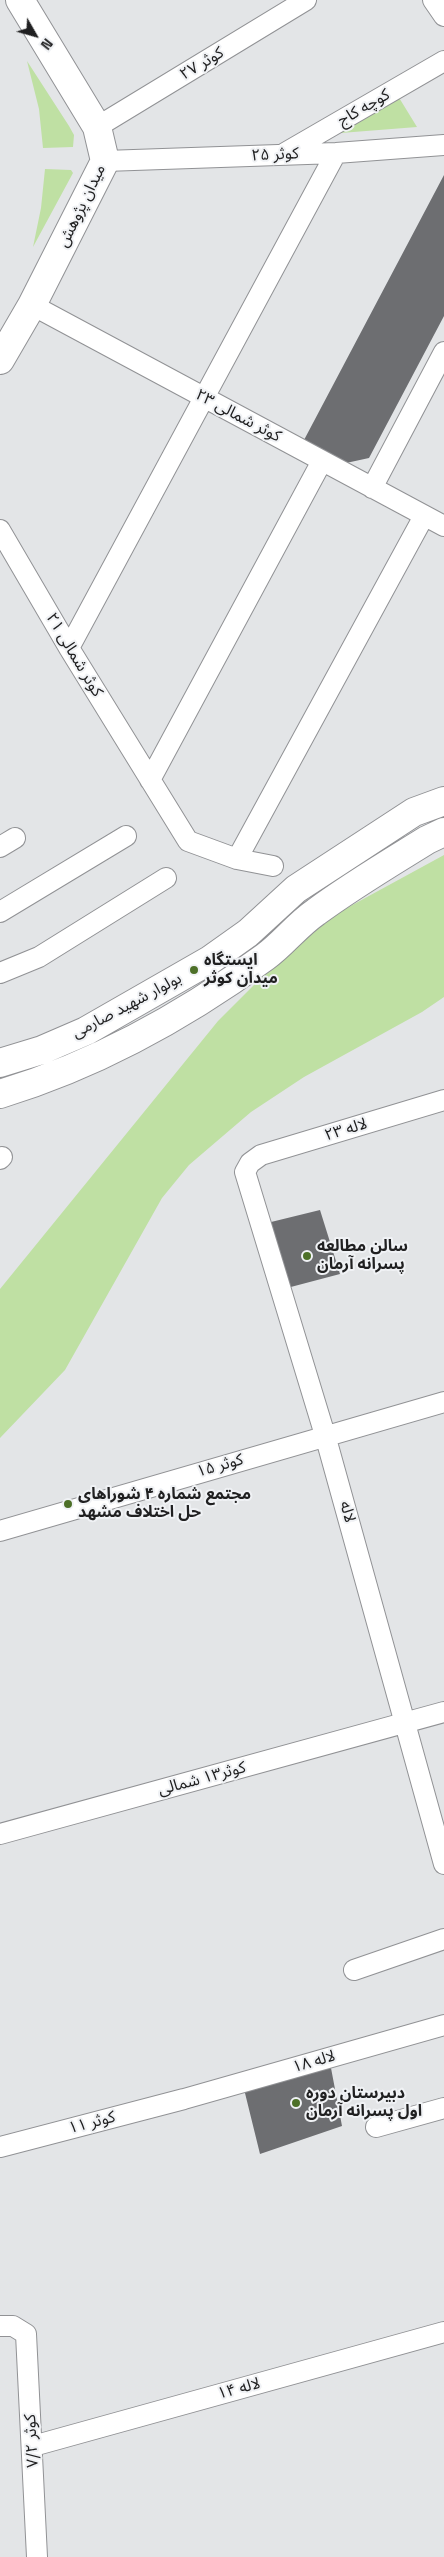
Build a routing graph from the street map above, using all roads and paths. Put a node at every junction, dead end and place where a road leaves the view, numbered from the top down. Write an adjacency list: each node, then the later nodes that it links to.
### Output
1 (306, 0): 6 (street, کوثر ۲۷)
2 (433, 0): 4 (street)
3 (25, 2): 6 (main road, میدان پژوهش)
4 (444, 16)
5 (444, 61): 9 (street, کوچه کاج)
6 (97, 127): 10 (main road, میدان پژوهش)
7 (444, 145): 8 (street, کوثر ۲۵)
8 (336, 153): 9 (street, کوثر ۲۵); 14 (street)
9 (283, 154): 10 (street, کوثر ۲۵)
10 (105, 161): 11 (main road, میدان پژوهش)
11 (32, 305): 13 (main road, میدان پژوهش); 14 (street, کوثر شمالی ۲۳)
12 (444, 352): 16 (street)
13 (0, 360)
14 (203, 397): 15 (street, کوثر شمالی ۲۳); 20 (street)
15 (322, 461): 16 (street, کوثر شمالی ۲۳); 21 (street)
16 (372, 488): 17 (street, کوثر شمالی ۲۳)
17 (424, 516): 18 (street, کوثر شمالی ۲۳); 25 (street)
18 (444, 526)
19 (0, 530): 20 (street, کوثر شمالی ۲۱)
20 (68, 648): 21 (street, کوثر شمالی ۲۱)
21 (150, 780): 25 (street, کوثر شمالی ۲۱)
22 (444, 801): 30 (main road, بولوار شهید صارمی)
23 (444, 832): 31 (main road, بولوار شهید صارمی)
24 (126, 836): 28 (street)
25 (237, 859): 26 (street, کوثر شمالی ۲۱)
26 (273, 866)
27 (166, 878): 29 (street)
28 (0, 912)
29 (3, 965)
30 (0, 1063)
31 (0, 1094)
32 (444, 1100): 33 (street, لاله ۲۳)
33 (250, 1162): 35 (street, لاله)
34 (444, 1402): 35 (street, کوثر ۱۵)
35 (325, 1435): 36 (street, کوثر ۱۵); 38 (street, لاله)
36 (0, 1531)
37 (444, 1712): 38 (street, کوثر۱۳ شمالی)
38 (405, 1723): 39 (street, کوثر۱۳ شمالی); 40 (street, لاله)
39 (0, 1834)
40 (444, 1864)
41 (444, 1939): 42 (street)
42 (354, 1970)
43 (444, 2025): 44 (street, لاله ۱۸)
44 (184, 2099): 47 (street, کوثر ۱۱)
45 (444, 2108): 46 (street)
46 (376, 2127)
47 (0, 2147)
48 (9, 2328): 50 (street, کوثر ۷/۲)
49 (444, 2332): 50 (street, لاله ۱۴)
50 (33, 2446): 51 (street, کوثر ۷/۲)
51 (37, 2557)

